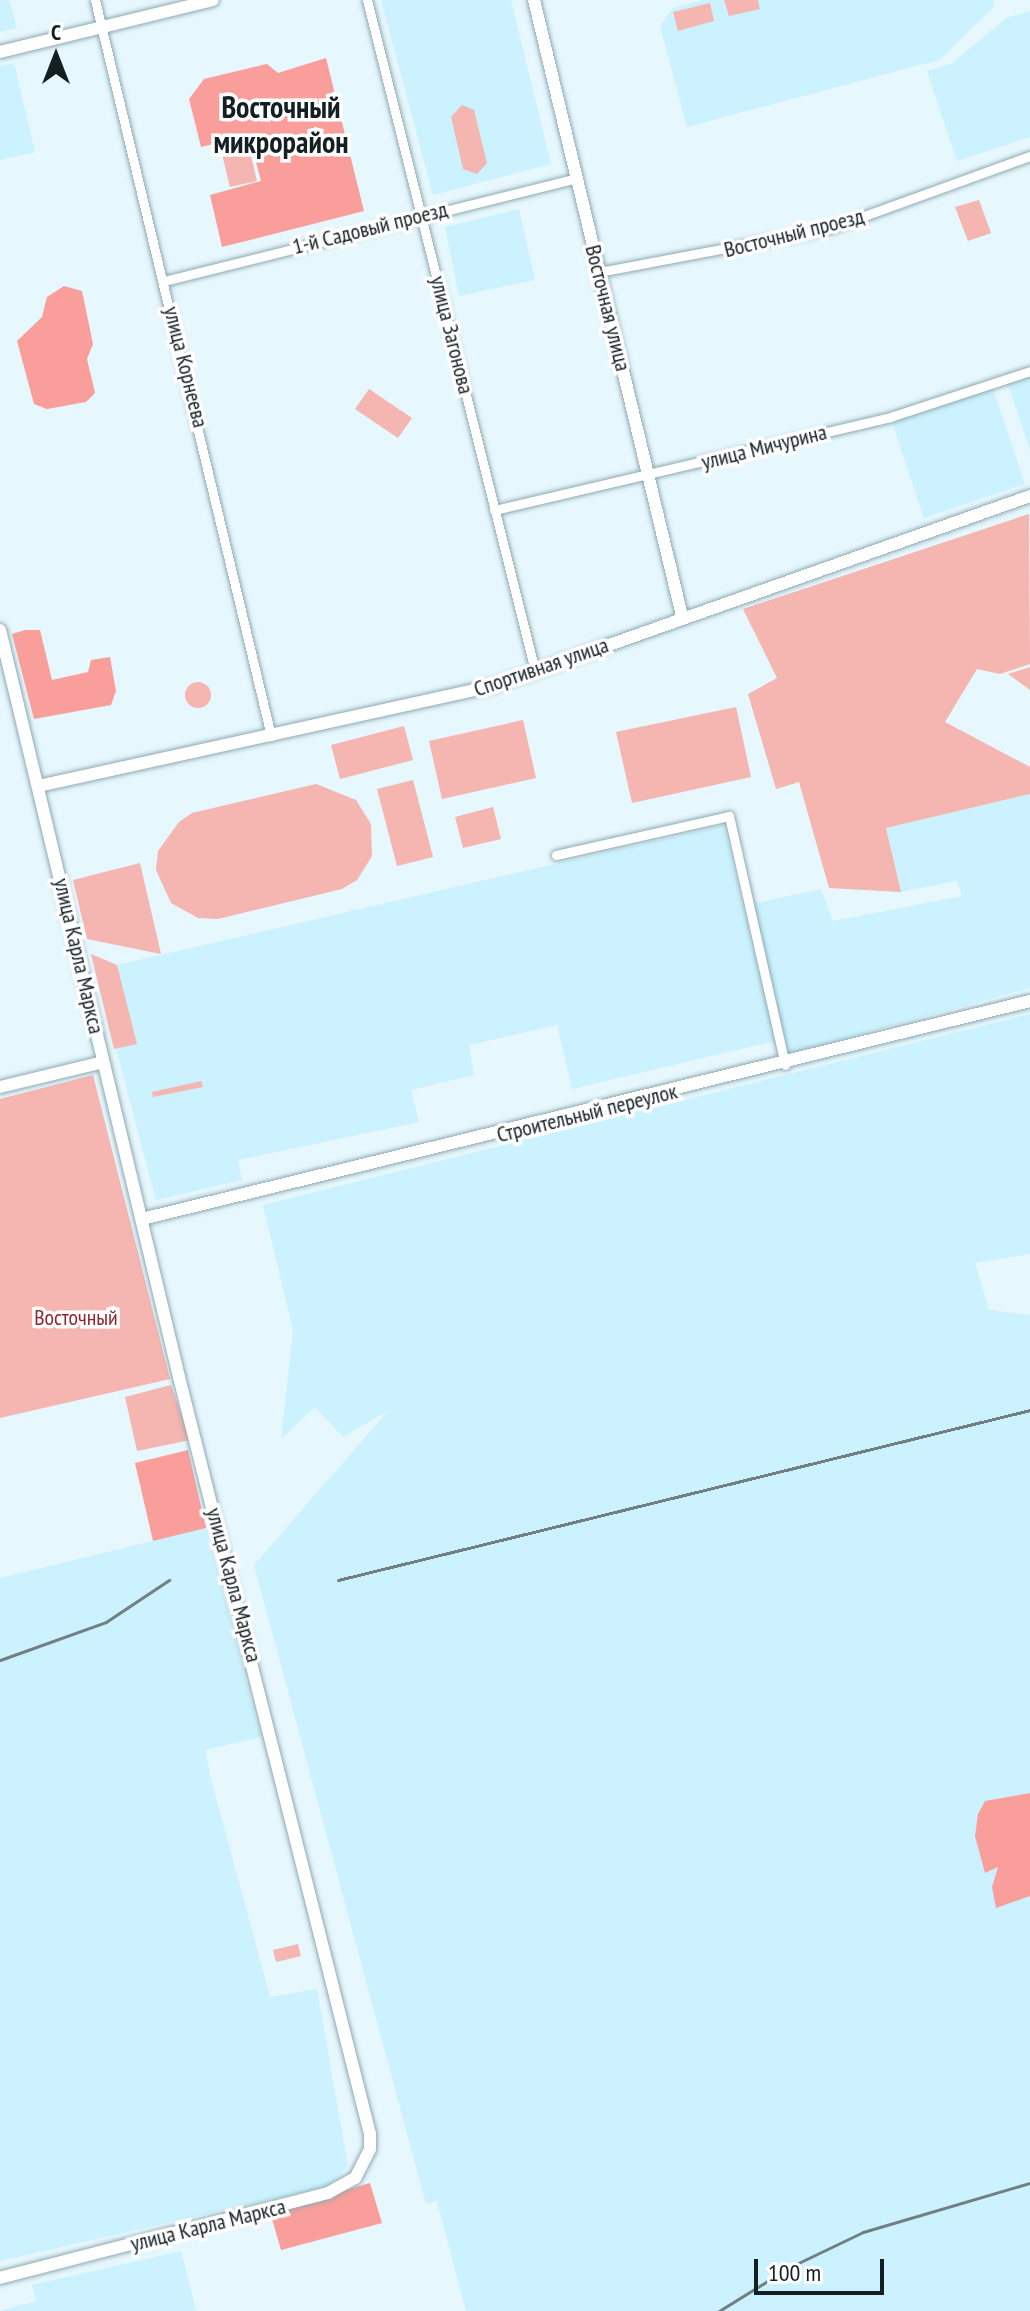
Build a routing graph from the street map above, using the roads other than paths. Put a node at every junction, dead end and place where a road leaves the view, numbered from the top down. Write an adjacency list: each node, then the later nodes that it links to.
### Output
1 (95, 0): 5 (street, улица Корнеева)
2 (213, 0): 5 (street)
3 (367, 0): 9 (street, улица Загонова)
4 (534, 0): 8 (street, Восточная улица)
5 (102, 27): 6 (street); 11 (street, улица Корнеева)
6 (0, 52)
7 (1030, 156): 10 (street, Восточный проезд)
8 (576, 178): 9 (street, 1-й Садовый проезд); 10 (street, Восточная улица)
9 (422, 215): 11 (street, 1-й Садовый проезд); 15 (street, улица Загонова)
10 (599, 272): 13 (street, Восточная улица)
11 (164, 281): 19 (street, улица Корнеева)
12 (1030, 371): 13 (street, улица Мичурина)
13 (650, 476): 15 (street, улица Мичурина); 16 (street, Восточная улица)
14 (1030, 496): 16 (street, Спортивная улица)
15 (494, 510): 18 (street, улица Загонова)
16 (682, 616): 18 (street, Спортивная улица)
17 (0, 630): 20 (street, улица Карла Маркса)
18 (535, 671): 19 (street, Спортивная улица)
19 (271, 736): 20 (street, Спортивная улица)
20 (38, 786): 23 (street, улица Карла Маркса)
21 (556, 855): 24 (street)
22 (1030, 1001): 24 (street, Строительный переулок)
23 (103, 1062): 25 (street); 26 (street, улица Карла Маркса)
24 (785, 1065): 26 (street, Строительный переулок)
25 (0, 1087)
26 (142, 1219): 27 (street, улица Карла Маркса)
27 (0, 2278)

